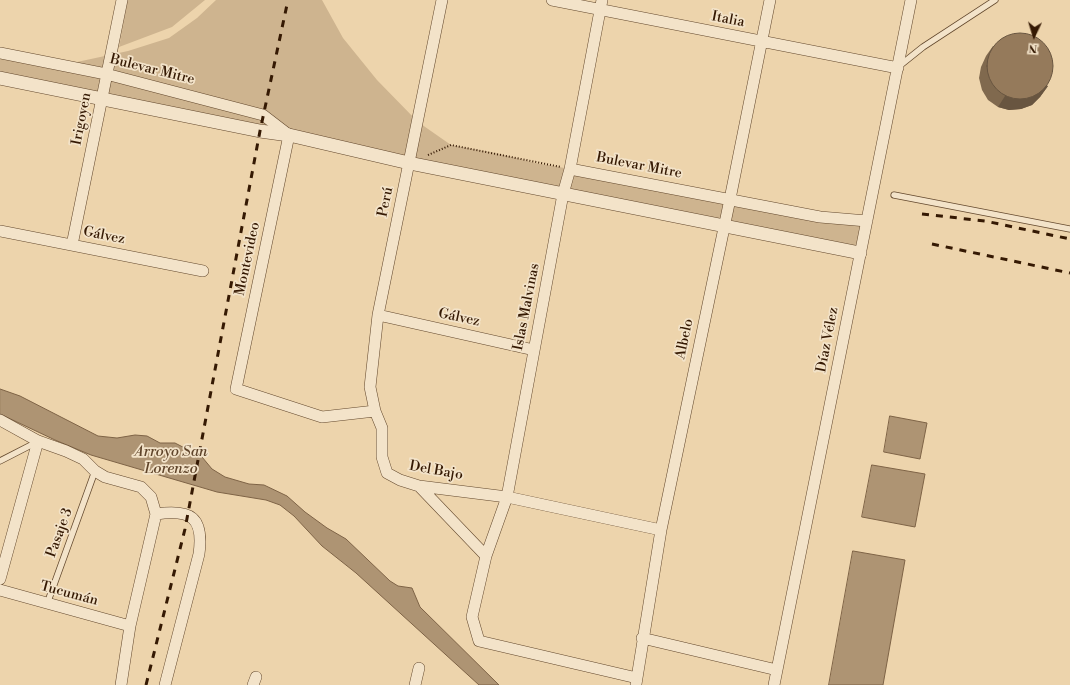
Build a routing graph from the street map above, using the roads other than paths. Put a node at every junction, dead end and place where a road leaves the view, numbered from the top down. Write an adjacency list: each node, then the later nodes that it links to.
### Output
1 (122, 0): 11 (street, Irigoyen)
2 (442, 0): 15 (street, Perú)
3 (552, 0): 7 (street, Italia)
4 (770, 0): 8 (street, Albelo)
5 (911, 0): 10 (street, Díaz Vélez)
6 (995, 0): 10 (lane)
7 (601, 5): 8 (street, Italia); 16 (street, Islas Malvinas)
8 (762, 42): 10 (street, Italia); 19 (street, Albelo)
9 (0, 53): 11 (street, Bulevar Mitre)
10 (898, 68): 20 (street, Díaz Vélez)
11 (106, 74): 13 (street, Irigoyen); 14 (street, Bulevar Mitre)
12 (0, 78): 13 (street, Bulevar Mitre)
13 (101, 98): 14 (street, Bulevar Mitre); 24 (street, Irigoyen)
14 (289, 136): 15 (street, Bulevar Mitre); 29 (street, Montevideo)
15 (409, 163): 17 (street, Bulevar Mitre); 27 (street, Perú)
16 (570, 169): 17 (street, Islas Malvinas); 19 (street, Bulevar Mitre)
17 (563, 194): 21 (street, Bulevar Mitre); 28 (street, Islas Malvinas)
18 (894, 195): 22 (lane)
19 (730, 199): 20 (street, Bulevar Mitre); 21 (street, Albelo)
20 (867, 221): 25 (street, Díaz Vélez)
21 (724, 226): 25 (street, Bulevar Mitre); 37 (street, Albelo)
22 (1070, 229)
23 (0, 231): 24 (street, Gálvez)
24 (72, 245): 26 (street, Gálvez)
25 (860, 253): 45 (street, Díaz Vélez)
26 (203, 271)
27 (378, 315): 28 (street, Gálvez); 29 (street, Perú)
28 (534, 350): 35 (street, Islas Malvinas)
29 (375, 411): 34 (street, Del Bajo)
30 (0, 420): 31 (street)
31 (38, 441): 32 (lane); 33 (street); 39 (street)
32 (0, 461)
33 (95, 471): 36 (street); 41 (lane, Pasaje 3)
34 (419, 486): 35 (street, Del Bajo); 38 (street)
35 (507, 497): 37 (street, Del Bajo); 38 (street, Islas Malvinas)
36 (156, 514): 42 (street); 48 (street)
37 (661, 530): 43 (street, Albelo)
38 (486, 556): 46 (street, Islas Malvinas)
39 (0, 579)
40 (0, 590): 41 (street, Tucumán)
41 (47, 604): 42 (street, Tucumán)
42 (130, 626): 47 (street)
43 (642, 638): 45 (street); 46 (street, Albelo)
44 (419, 668): 49 (street)
45 (777, 670): 50 (street, Díaz Vélez)
46 (636, 682)
47 (121, 685)
48 (165, 685)
49 (415, 685)
50 (774, 685)

